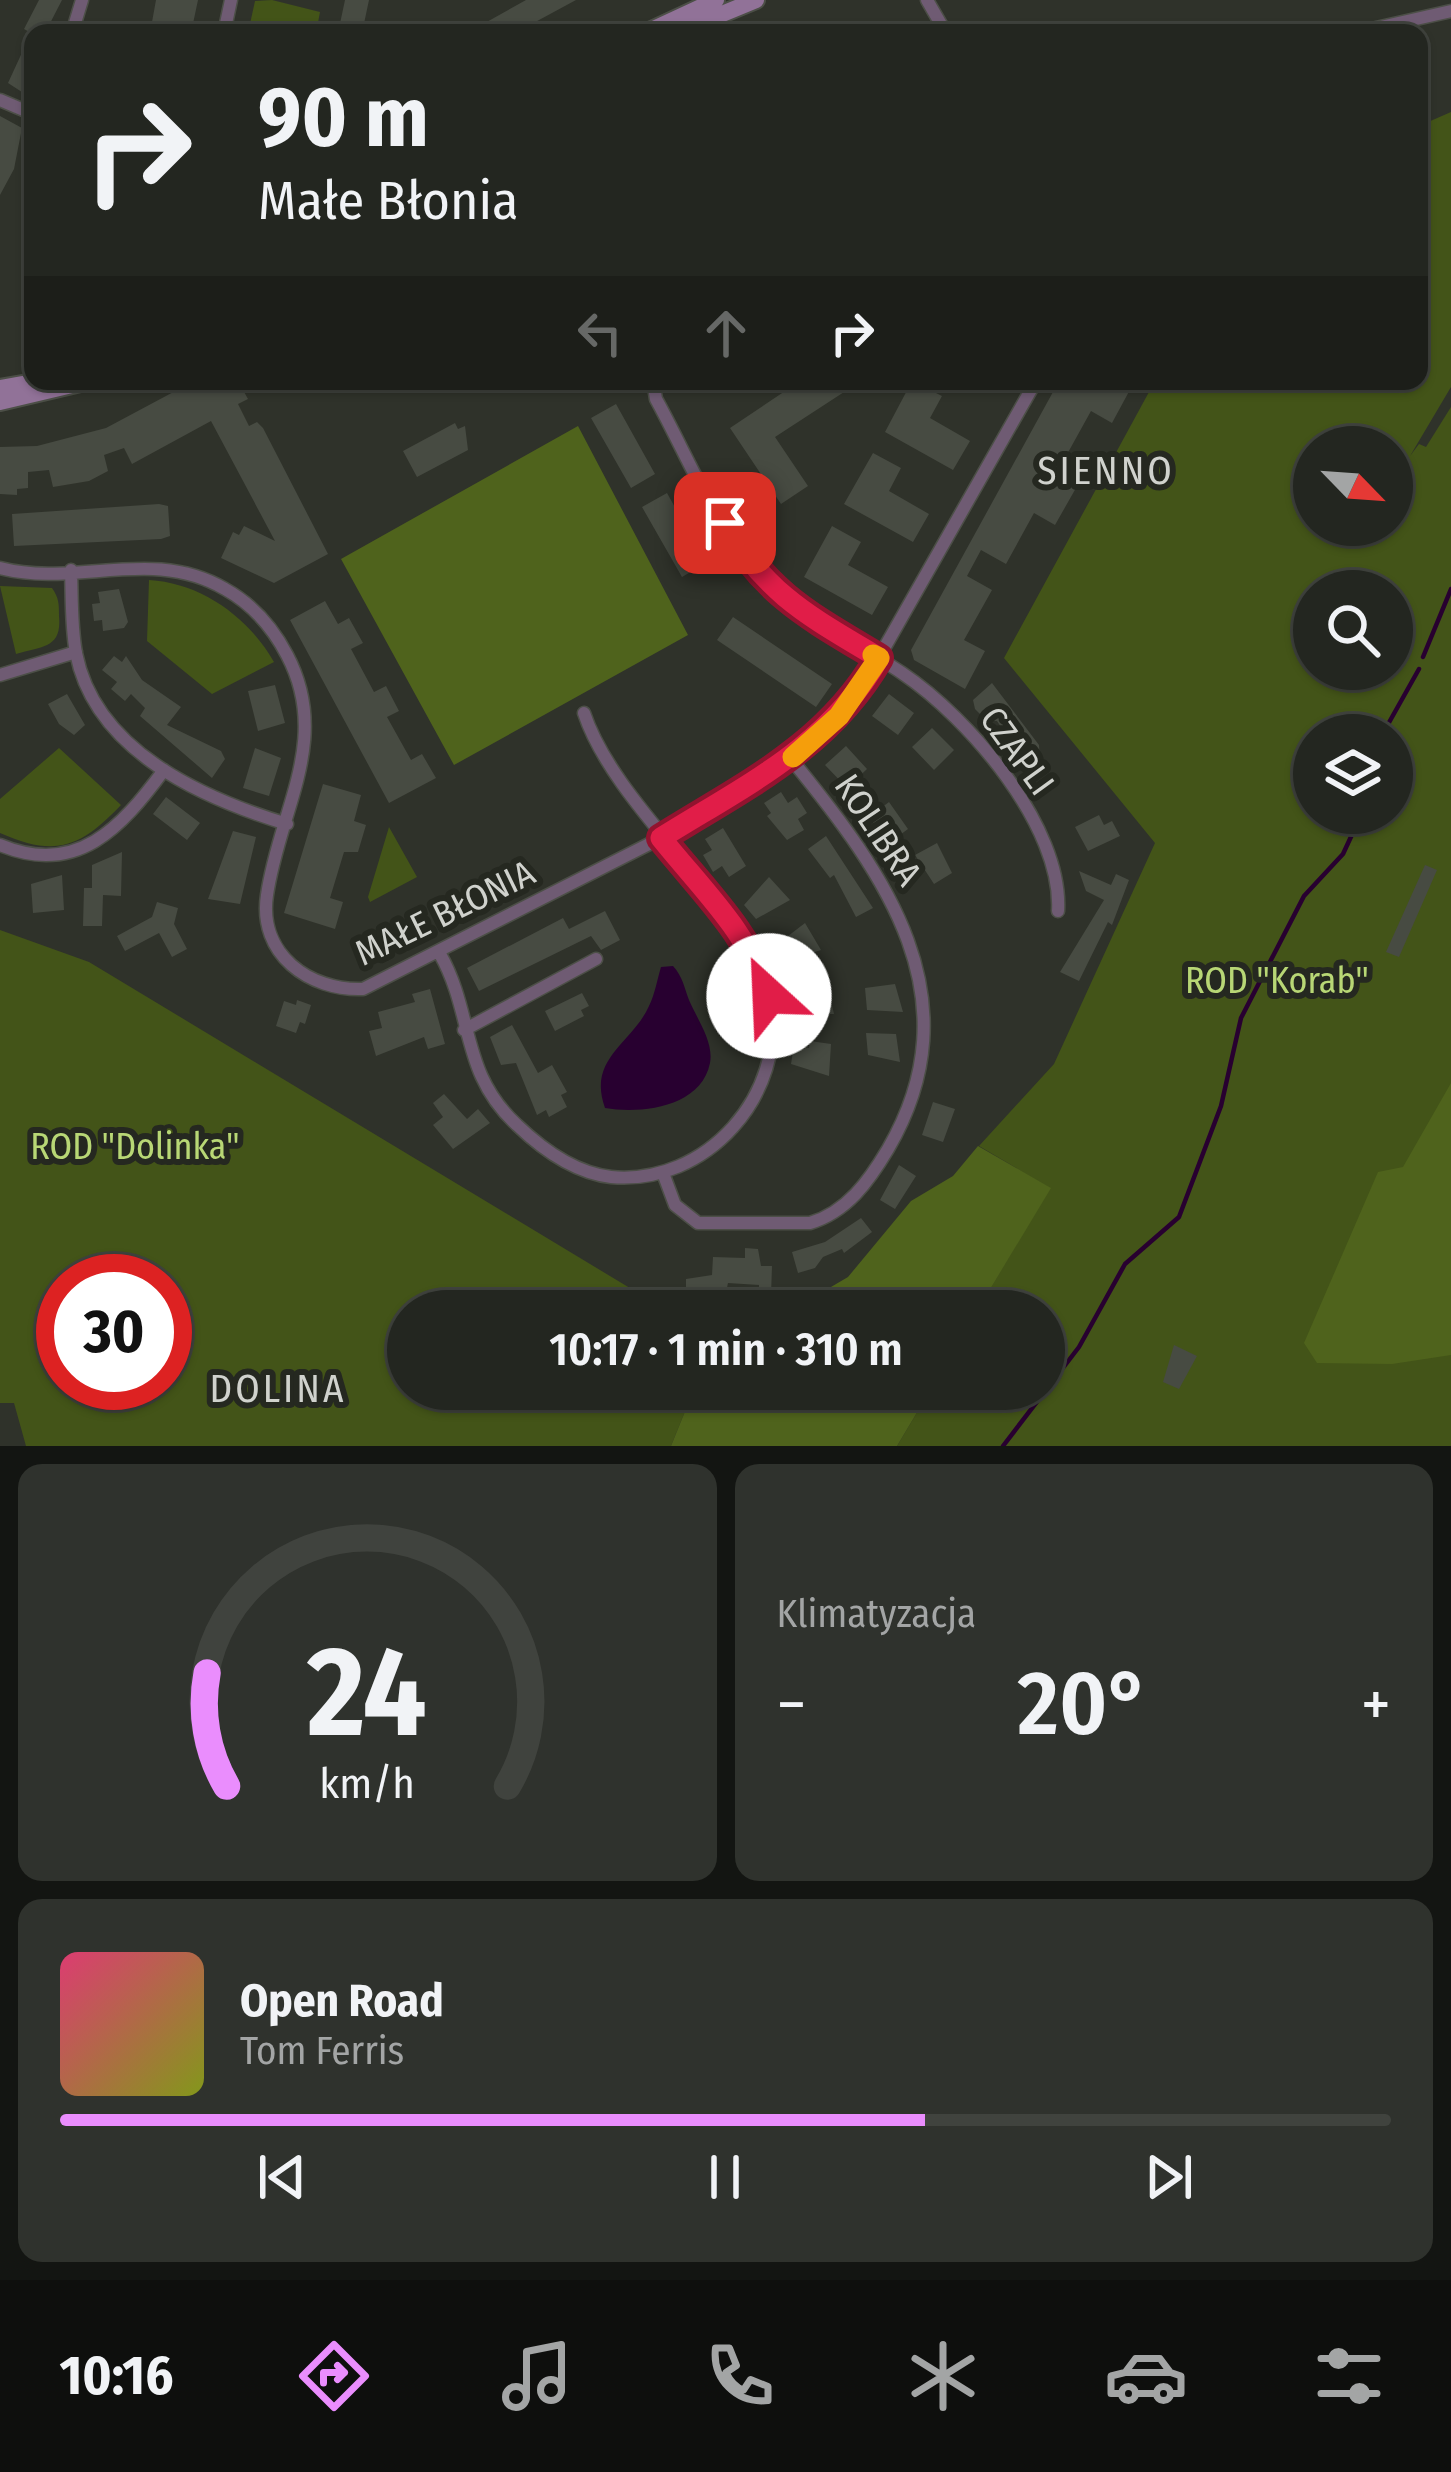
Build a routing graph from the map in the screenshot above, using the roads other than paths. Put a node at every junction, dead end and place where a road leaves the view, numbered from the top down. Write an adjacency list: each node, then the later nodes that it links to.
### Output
1 (756, 0): 2 (street)
2 (720, 6): 4 (street); 5 (street)
3 (1451, 10): 6 (street)
4 (670, 24)
5 (691, 24)
6 (1392, 24)
7 (51, 390): 10 (street)
8 (654, 390): 14 (street, CZAPLI)
9 (1031, 390): 14 (street, MAŁE BŁONIA)
10 (0, 402)
11 (0, 568): 12 (street, MAŁE BŁONIA)
12 (71, 570): 13 (street); 19 (street, MAŁE BŁONIA)
13 (76, 652): 15 (street); 18 (street)
14 (879, 658): 17 (street, MAŁE BŁONIA); 22 (street, CZAPLI)
15 (0, 675)
16 (584, 713): 20 (street)
17 (791, 759): 20 (street, MAŁE BŁONIA); 26 (street, KOLIBRA)
18 (164, 770): 19 (street); 21 (street)
19 (287, 824): 23 (street, MAŁE BŁONIA)
20 (661, 838): 23 (street, MAŁE BŁONIA); 26 (street)
21 (0, 845)
22 (1058, 911)
23 (440, 954): 25 (street)
24 (596, 959): 25 (street)
25 (464, 1030): 26 (street)
26 (663, 1173)

